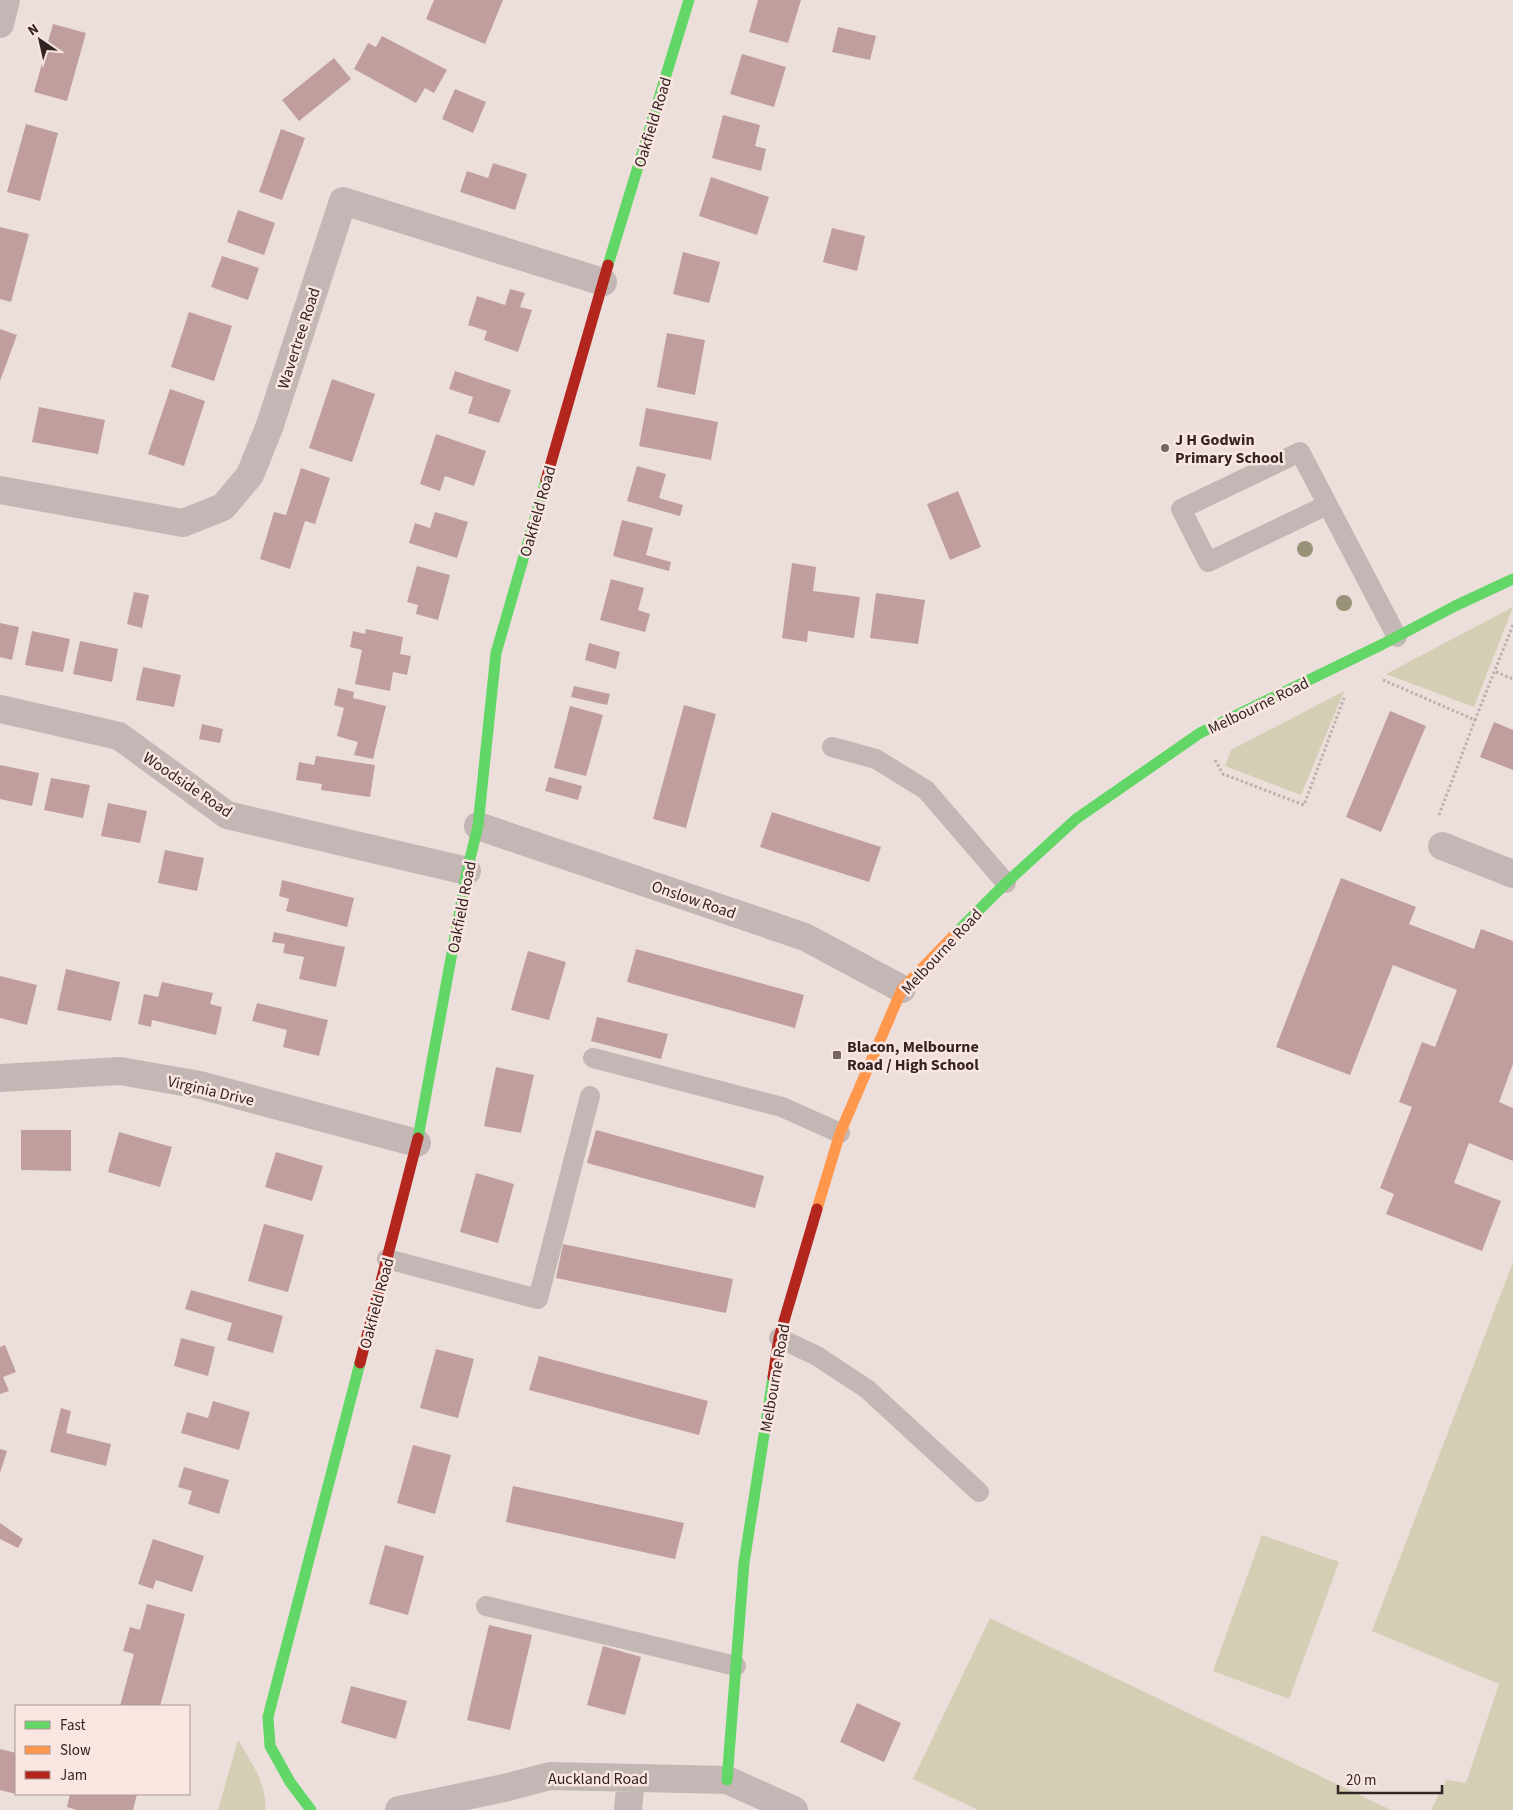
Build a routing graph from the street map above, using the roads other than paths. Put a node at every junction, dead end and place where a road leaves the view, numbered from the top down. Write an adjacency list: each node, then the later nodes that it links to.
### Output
1 (6, 0): 3 (street)
2 (689, 0): 4 (street, Oakfield Road)
3 (0, 24)
4 (603, 282): 5 (street, Wavertree Road); 11 (street, Oakfield Road)
5 (0, 490)
6 (1327, 505): 6 (lane); 8 (lane)
7 (1513, 579): 8 (street, Melbourne Road)
8 (1397, 637): 15 (street, Melbourne Road)
9 (0, 709): 13 (street, Woodside Road)
10 (832, 747): 15 (lane)
11 (478, 826): 13 (street, Oakfield Road); 16 (street, Onslow Road)
12 (1442, 846): 14 (street)
13 (467, 871): 21 (street, Oakfield Road)
14 (1513, 874)
15 (1006, 883): 16 (street, Melbourne Road)
16 (902, 988): 20 (street, Melbourne Road)
17 (593, 1058): 20 (lane)
18 (0, 1078): 21 (street, Virginia Drive)
19 (590, 1096): 22 (lane)
20 (840, 1133): 23 (street, Melbourne Road)
21 (417, 1143): 22 (street, Oakfield Road)
22 (387, 1259): 29 (street, Oakfield Road)
23 (779, 1338): 24 (lane); 26 (street, Melbourne Road)
24 (979, 1492)
25 (486, 1606): 26 (lane)
26 (736, 1666): 28 (street, Melbourne Road)
27 (630, 1778): 28 (street, Auckland Road); 30 (street, Auckland Road); 31 (street)
28 (727, 1780): 32 (street, Auckland Road)
29 (311, 1810)
30 (399, 1810)
31 (628, 1810)
32 (794, 1810)

